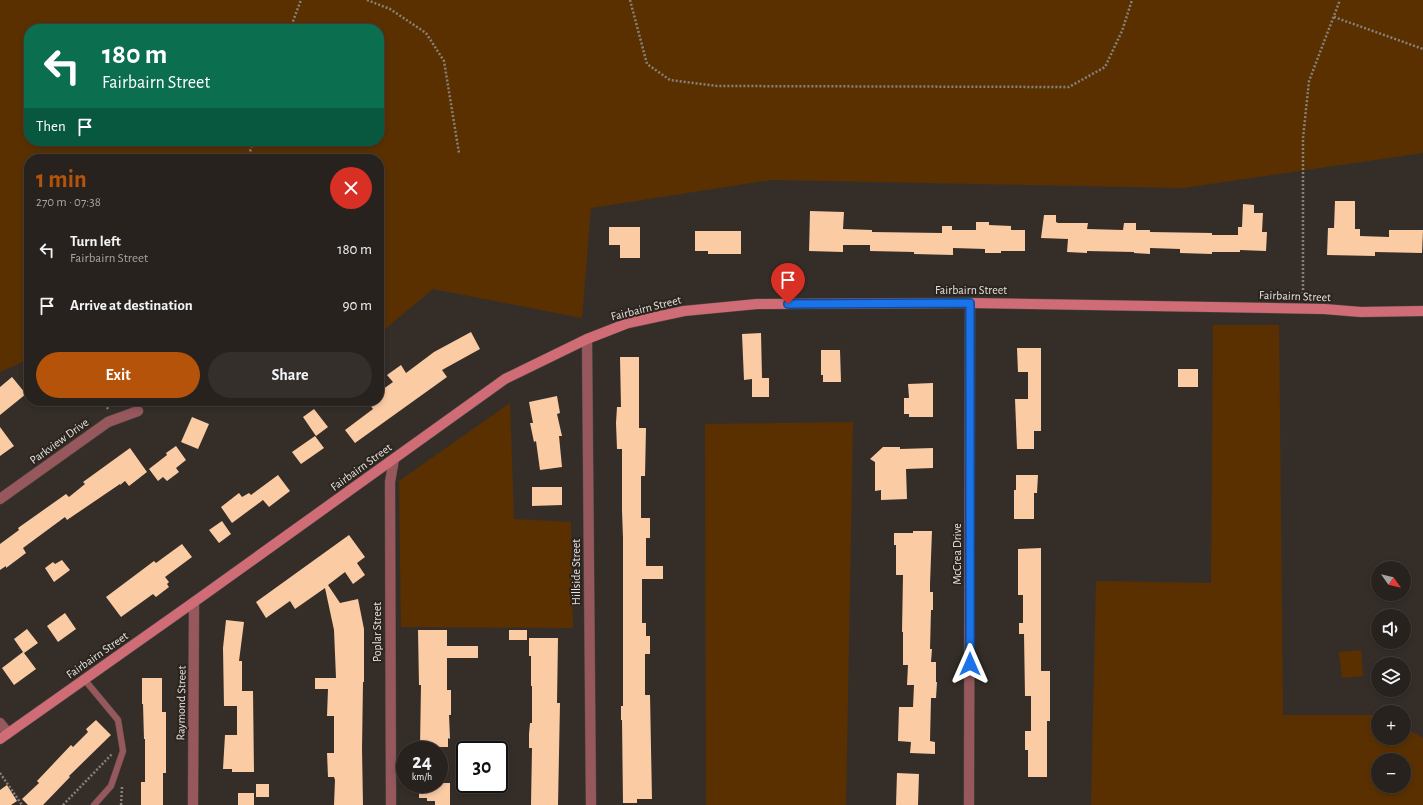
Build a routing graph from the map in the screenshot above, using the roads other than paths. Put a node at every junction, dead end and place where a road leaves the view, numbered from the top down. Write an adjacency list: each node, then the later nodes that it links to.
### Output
1 (970, 303): 2 (main road, Fairbairn Street); 3 (main road, Fairbairn Street); 15 (street, McCrea Drive)
2 (1423, 311)
3 (587, 338): 5 (main road, Fairbairn Street); 14 (street, Hillside Street)
4 (138, 411): 6 (street, Parkview Drive)
5 (394, 459): 7 (main road, Fairbairn Street); 13 (street, Poplar Street)
6 (0, 499)
7 (194, 602): 8 (main road, Fairbairn Street); 12 (street, Raymond Street)
8 (84, 679): 10 (main road, Fairbairn Street); 11 (lane)
9 (0, 723): 10 (street)
10 (4, 736)
11 (94, 805)
12 (193, 805)
13 (391, 805)
14 (591, 805)
15 (970, 805)

